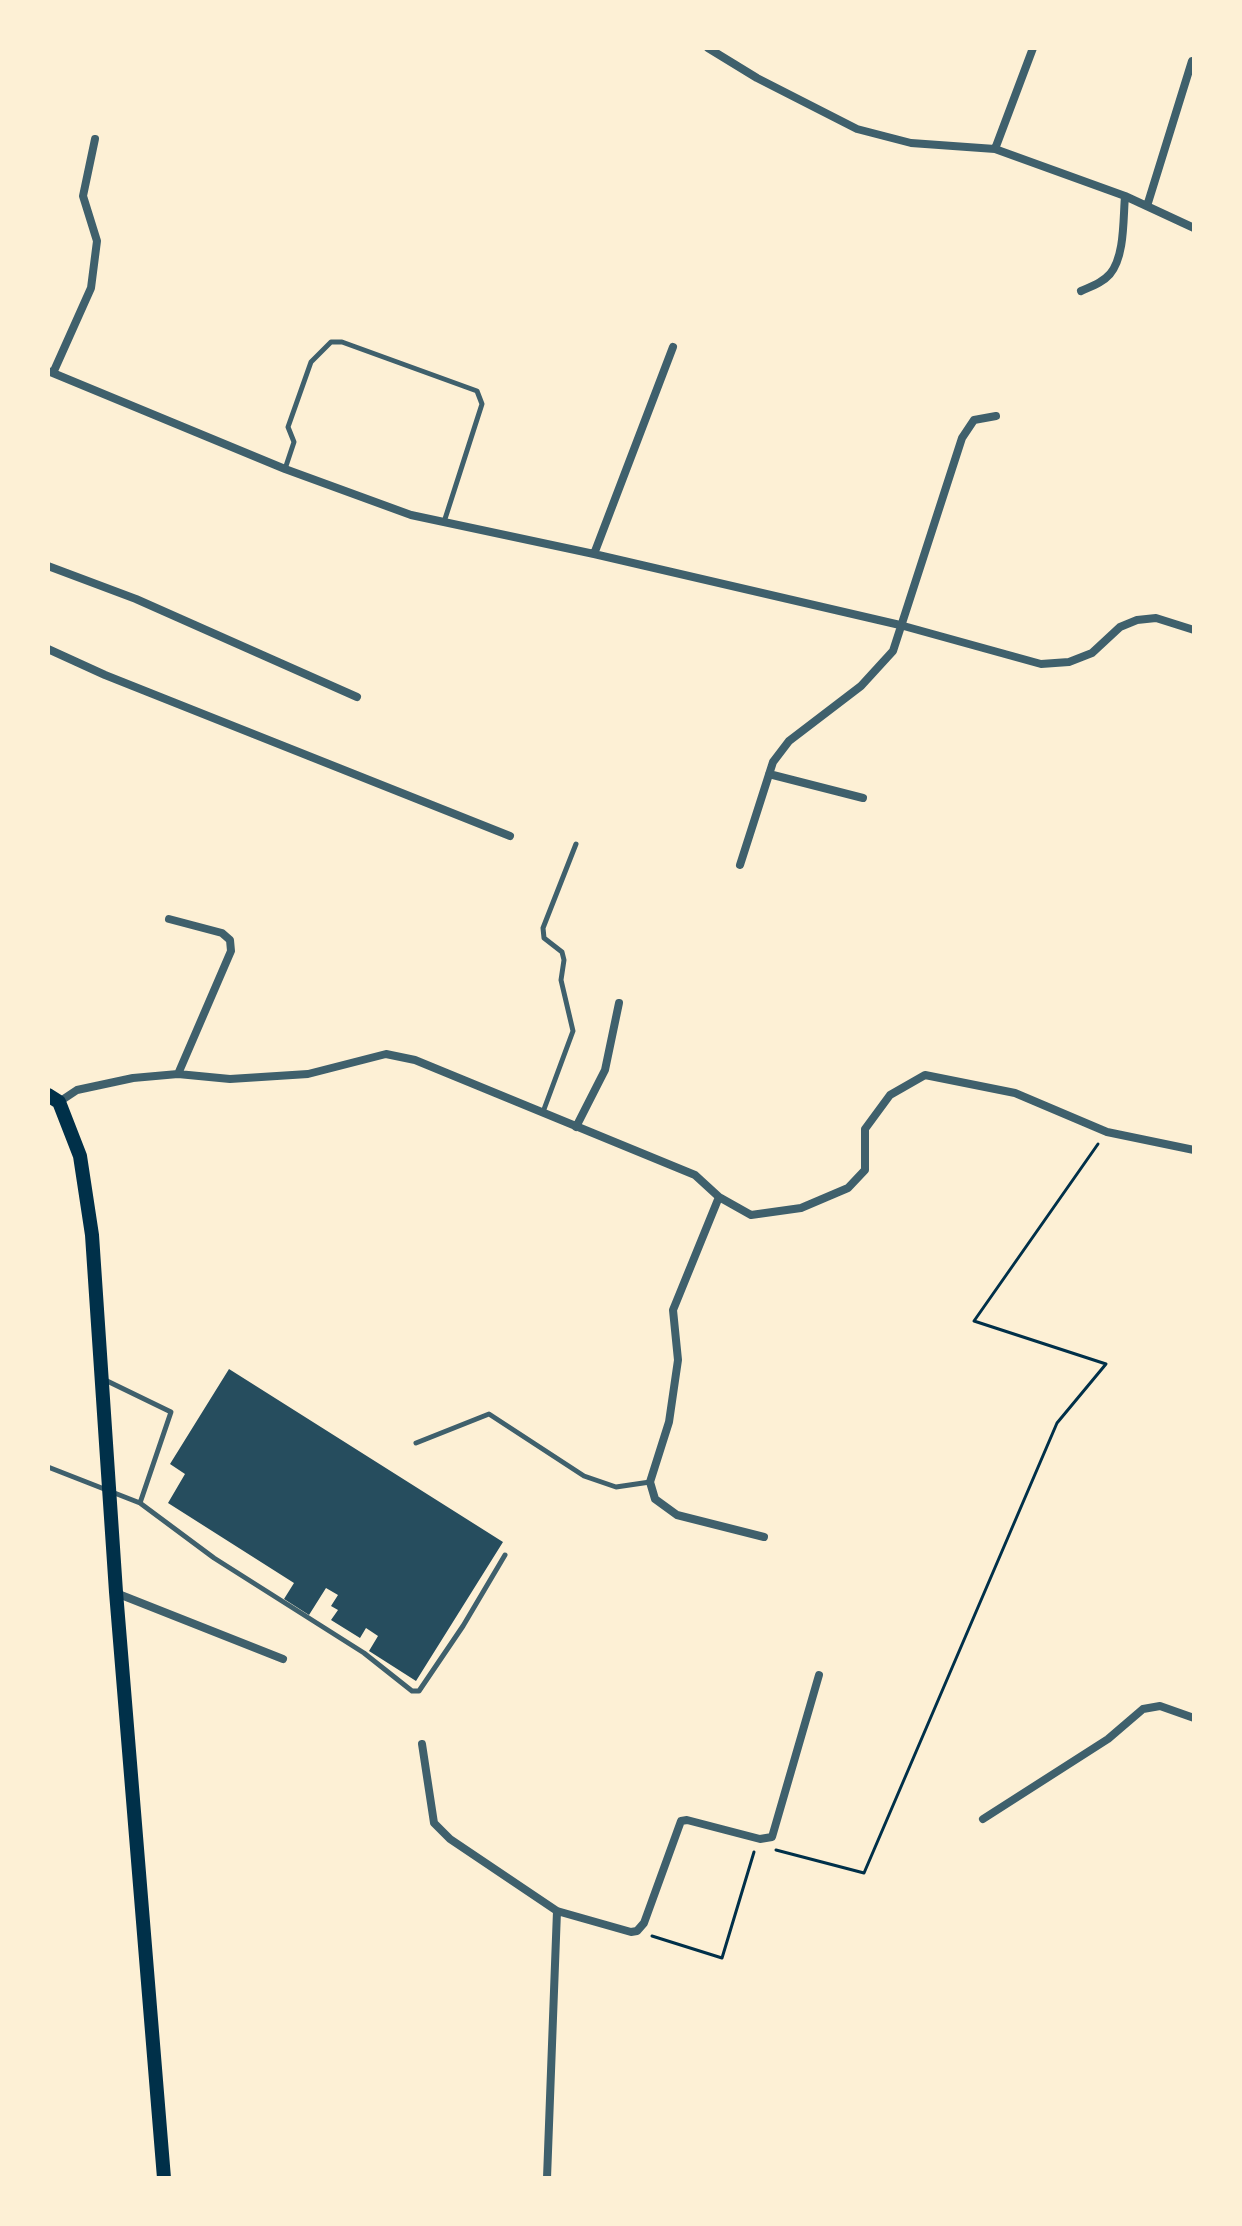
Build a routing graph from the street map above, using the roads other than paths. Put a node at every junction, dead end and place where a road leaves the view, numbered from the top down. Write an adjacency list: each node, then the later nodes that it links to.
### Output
1 (708, 48): 5 (street)
2 (1033, 48): 5 (street)
3 (1192, 61): 7 (street)
4 (95, 139): 11 (street)
5 (995, 149): 6 (street)
6 (1125, 196): 7 (street); 9 (street)
7 (1147, 206): 8 (street)
8 (1194, 228)
9 (1081, 291)
10 (673, 347): 15 (street)
11 (51, 372): 13 (street)
12 (996, 416): 17 (street)
13 (285, 469): 14 (street); 14 (lane)
14 (444, 523): 15 (street)
15 (594, 554): 17 (street)
16 (48, 566): 20 (street)
17 (900, 625): 18 (street); 21 (street)
18 (1194, 630)
19 (48, 649): 23 (street)
20 (357, 697)
21 (769, 774): 22 (street); 25 (street)
22 (863, 798)
23 (510, 836)
24 (576, 844): 30 (lane)
25 (740, 865)
26 (169, 919): 28 (street)
27 (619, 1003): 31 (street)
28 (178, 1074): 29 (street); 30 (street)
29 (54, 1098): 34 (main road)
30 (543, 1113): 31 (street)
31 (576, 1127): 33 (street)
32 (1194, 1150): 33 (street)
33 (719, 1197): 37 (street)
34 (101, 1378): 38 (main road); 39 (lane)
35 (416, 1443): 37 (lane)
36 (48, 1467): 38 (lane)
37 (650, 1482): 40 (street)
38 (108, 1492): 39 (lane); 42 (main road)
39 (140, 1503): 41 (lane)
40 (764, 1537)
41 (505, 1555)
42 (116, 1592): 43 (street); 49 (main road)
43 (283, 1659)
44 (819, 1675): 48 (street)
45 (1194, 1718): 47 (street)
46 (422, 1744): 48 (street)
47 (983, 1819)
48 (557, 1911): 50 (street)
49 (164, 2178)
50 (547, 2178)

